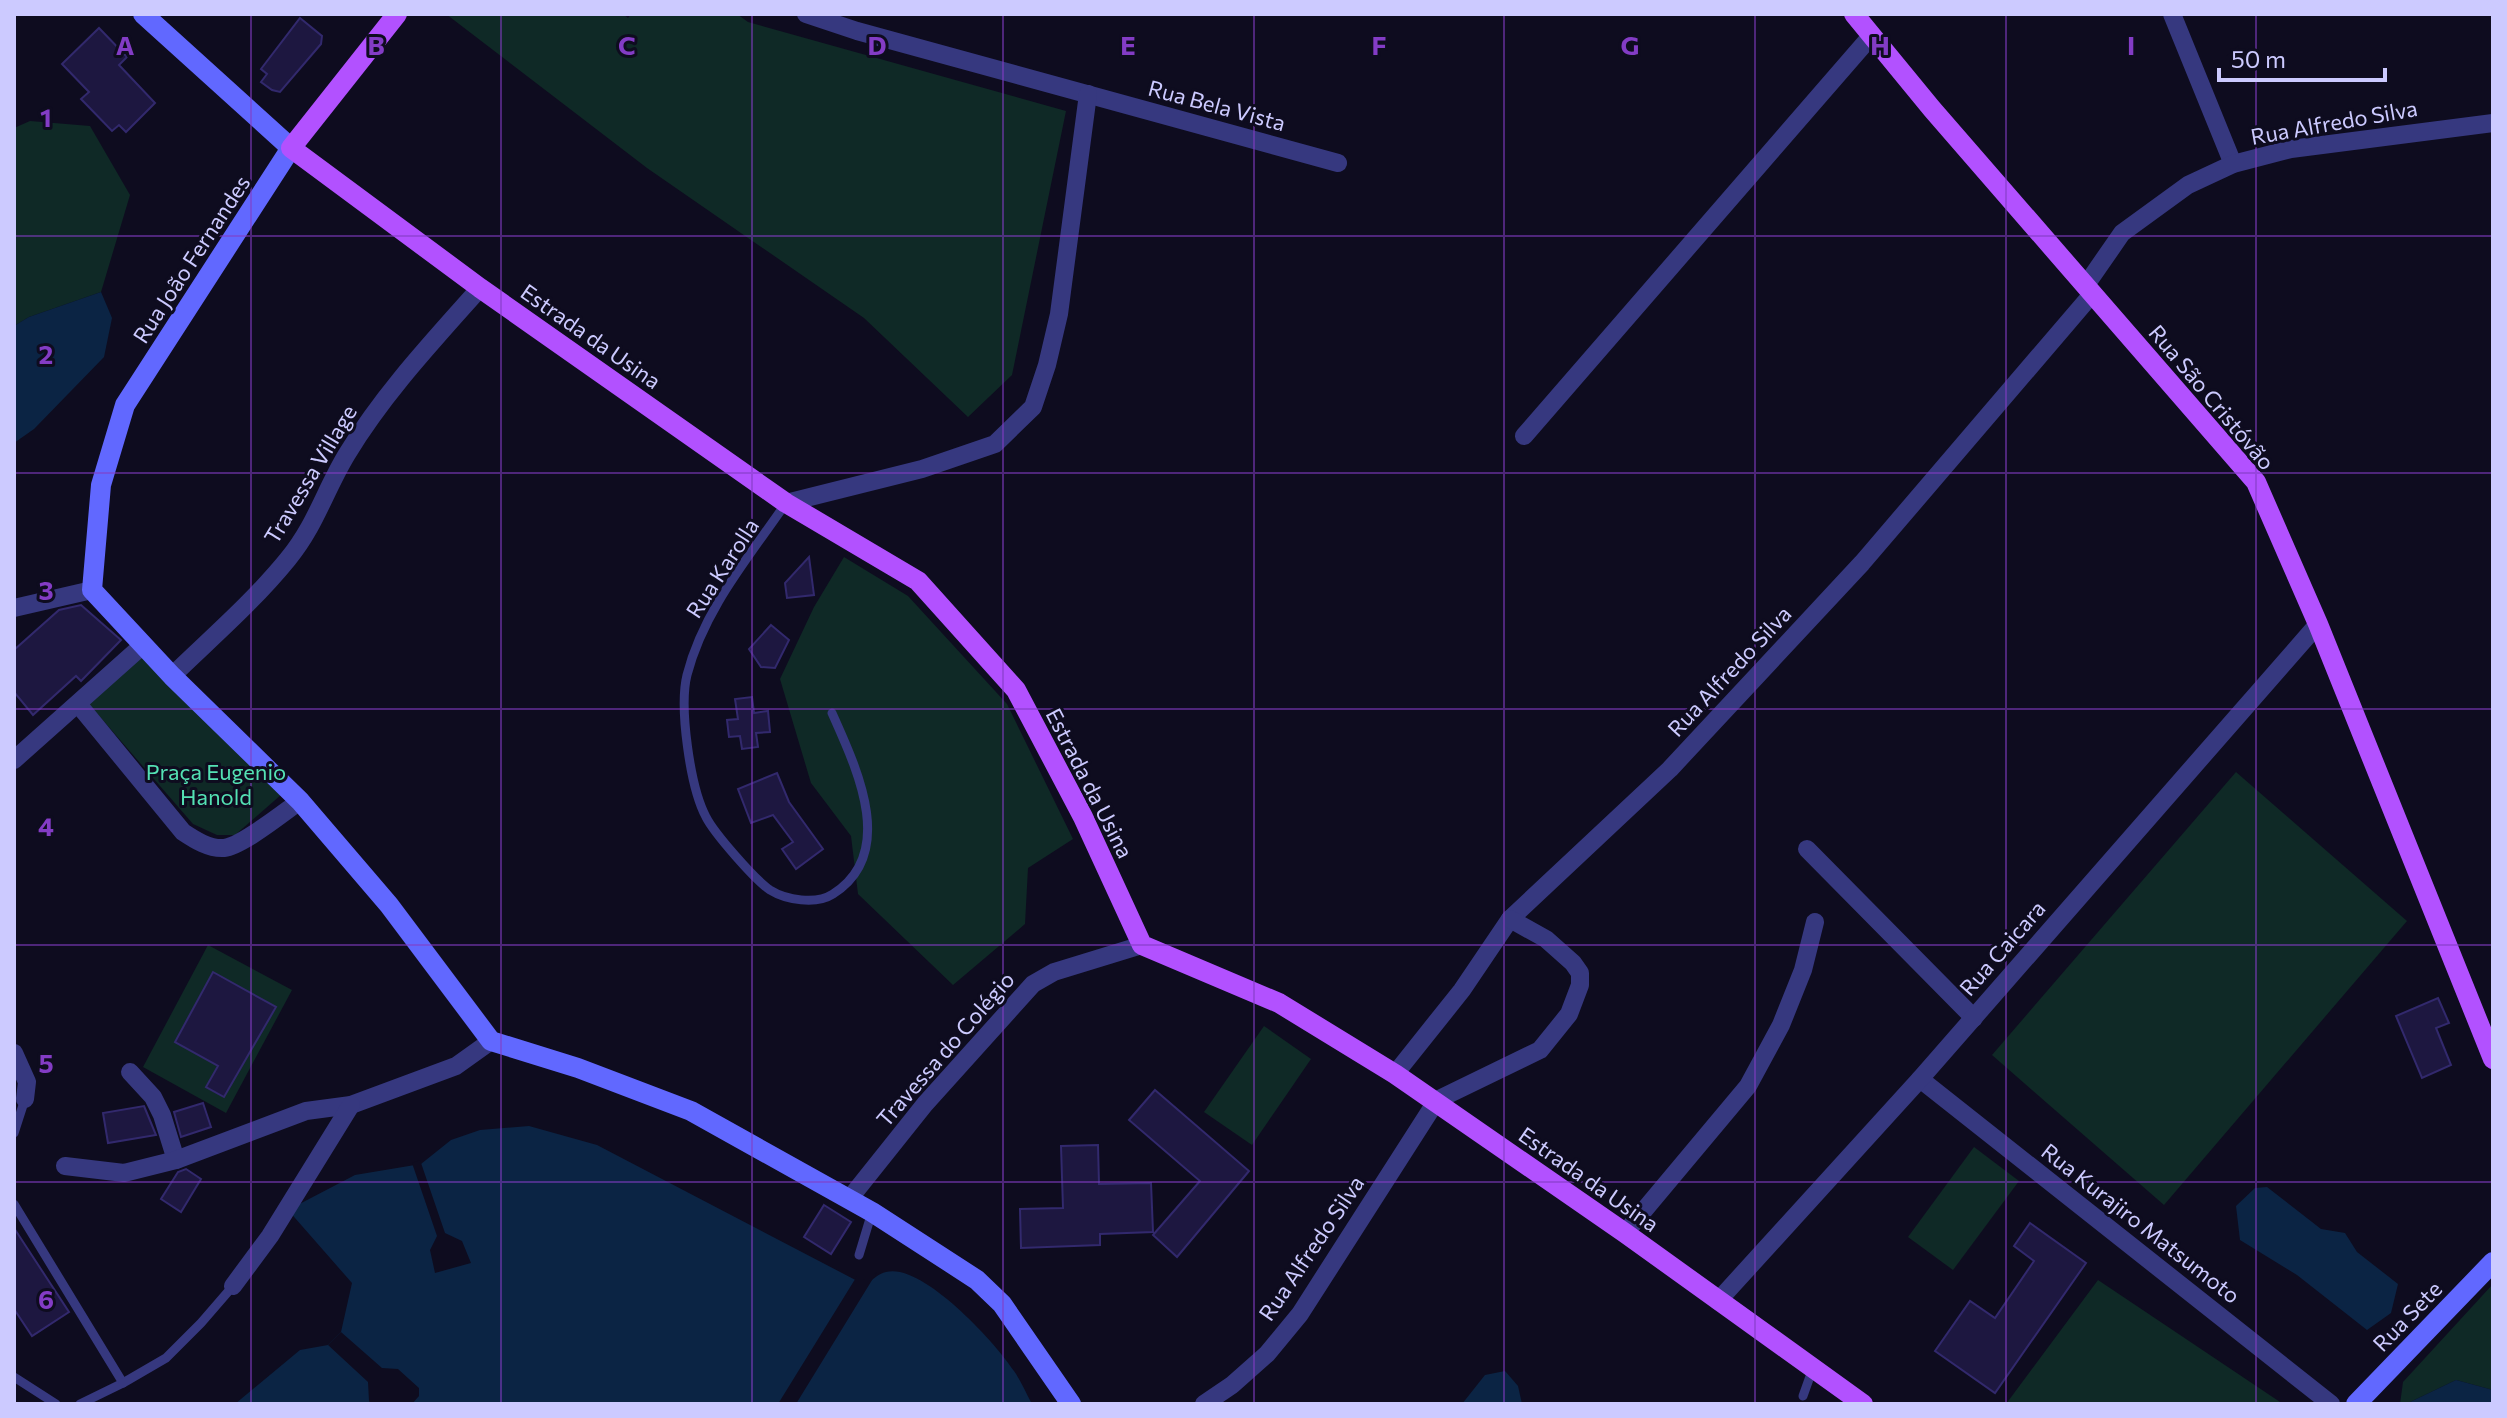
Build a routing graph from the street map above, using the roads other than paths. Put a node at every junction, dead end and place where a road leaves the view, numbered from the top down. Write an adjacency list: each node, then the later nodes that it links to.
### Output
1 (143, 14): 11 (street)
2 (397, 14): 11 (main road)
3 (806, 14): 7 (street, Rua Bela Vista)
4 (843, 14): 7 (lane)
5 (1854, 14): 8 (main road, Rua São Cristóvão)
6 (2172, 14): 13 (street)
7 (857, 31): 9 (street, Rua Bela Vista)
8 (1872, 35): 15 (main road, Rua São Cristóvão); 16 (street)
9 (1088, 94): 12 (street, Rua Bela Vista); 17 (street)
10 (2493, 123): 13 (street, Rua Alfredo Silva)
11 (291, 148): 14 (main road, Estrada da Usina); 18 (street, Rua João Fernandes)
12 (1338, 163)
13 (2233, 164): 15 (street, Rua Alfredo Silva)
14 (480, 288): 17 (main road, Estrada da Usina); 22 (street, Travessa Village)
15 (2089, 289): 20 (main road, Rua São Cristóvão); 28 (street, Rua Alfredo Silva)
16 (1524, 436)
17 (786, 503): 24 (lane, Rua Karolla); 30 (main road, Estrada da Usina)
18 (92, 590): 19 (street); 21 (street)
19 (14, 608)
20 (2318, 624): 31 (street, Rua Caicara); 34 (main road, Rua São Cristóvão)
21 (143, 645): 22 (street); 23 (street)
22 (172, 676): 26 (street)
23 (78, 704): 25 (street); 26 (street)
24 (832, 713)
25 (14, 760)
26 (300, 801): 32 (street)
27 (1807, 849): 31 (street)
28 (1510, 919): 36 (street, Rua Alfredo Silva); 39 (street)
29 (1815, 922): 47 (street)
30 (1142, 945): 36 (main road, Estrada da Usina); 44 (street, Travessa do Colégio)
31 (1974, 1018): 37 (street, Rua Caicara)
32 (491, 1041): 40 (street); 44 (street)
33 (14, 1053): 38 (street)
34 (2493, 1059)
35 (130, 1072): 42 (street)
36 (1395, 1074): 39 (main road, Estrada da Usina)
37 (1920, 1079): 51 (street, Rua Caicara); 61 (street, Rua Kurajiro Matsumoto)
38 (26, 1091): 41 (lane)
39 (1437, 1100): 47 (main road, Estrada da Usina); 59 (street, Rua Alfredo Silva)
40 (351, 1105): 42 (street); 50 (street)
41 (14, 1133)
42 (176, 1160): 43 (street)
43 (65, 1166)
44 (850, 1198): 46 (street)
45 (14, 1204): 54 (lane)
46 (872, 1212): 48 (lane); 58 (street)
47 (1625, 1233): 51 (main road, Estrada da Usina)
48 (859, 1255)
49 (2493, 1262): 62 (street, Rua Sete)
50 (233, 1286): 54 (lane)
51 (1718, 1301): 52 (main road, Estrada da Usina)
52 (1813, 1368): 55 (lane); 60 (main road, Estrada da Usina)
53 (14, 1377): 56 (lane)
54 (123, 1383): 57 (lane)
55 (1803, 1396)
56 (56, 1404)
57 (80, 1404)
58 (1071, 1404)
59 (1204, 1404)
60 (1863, 1404)
61 (2331, 1404)
62 (2356, 1404)

